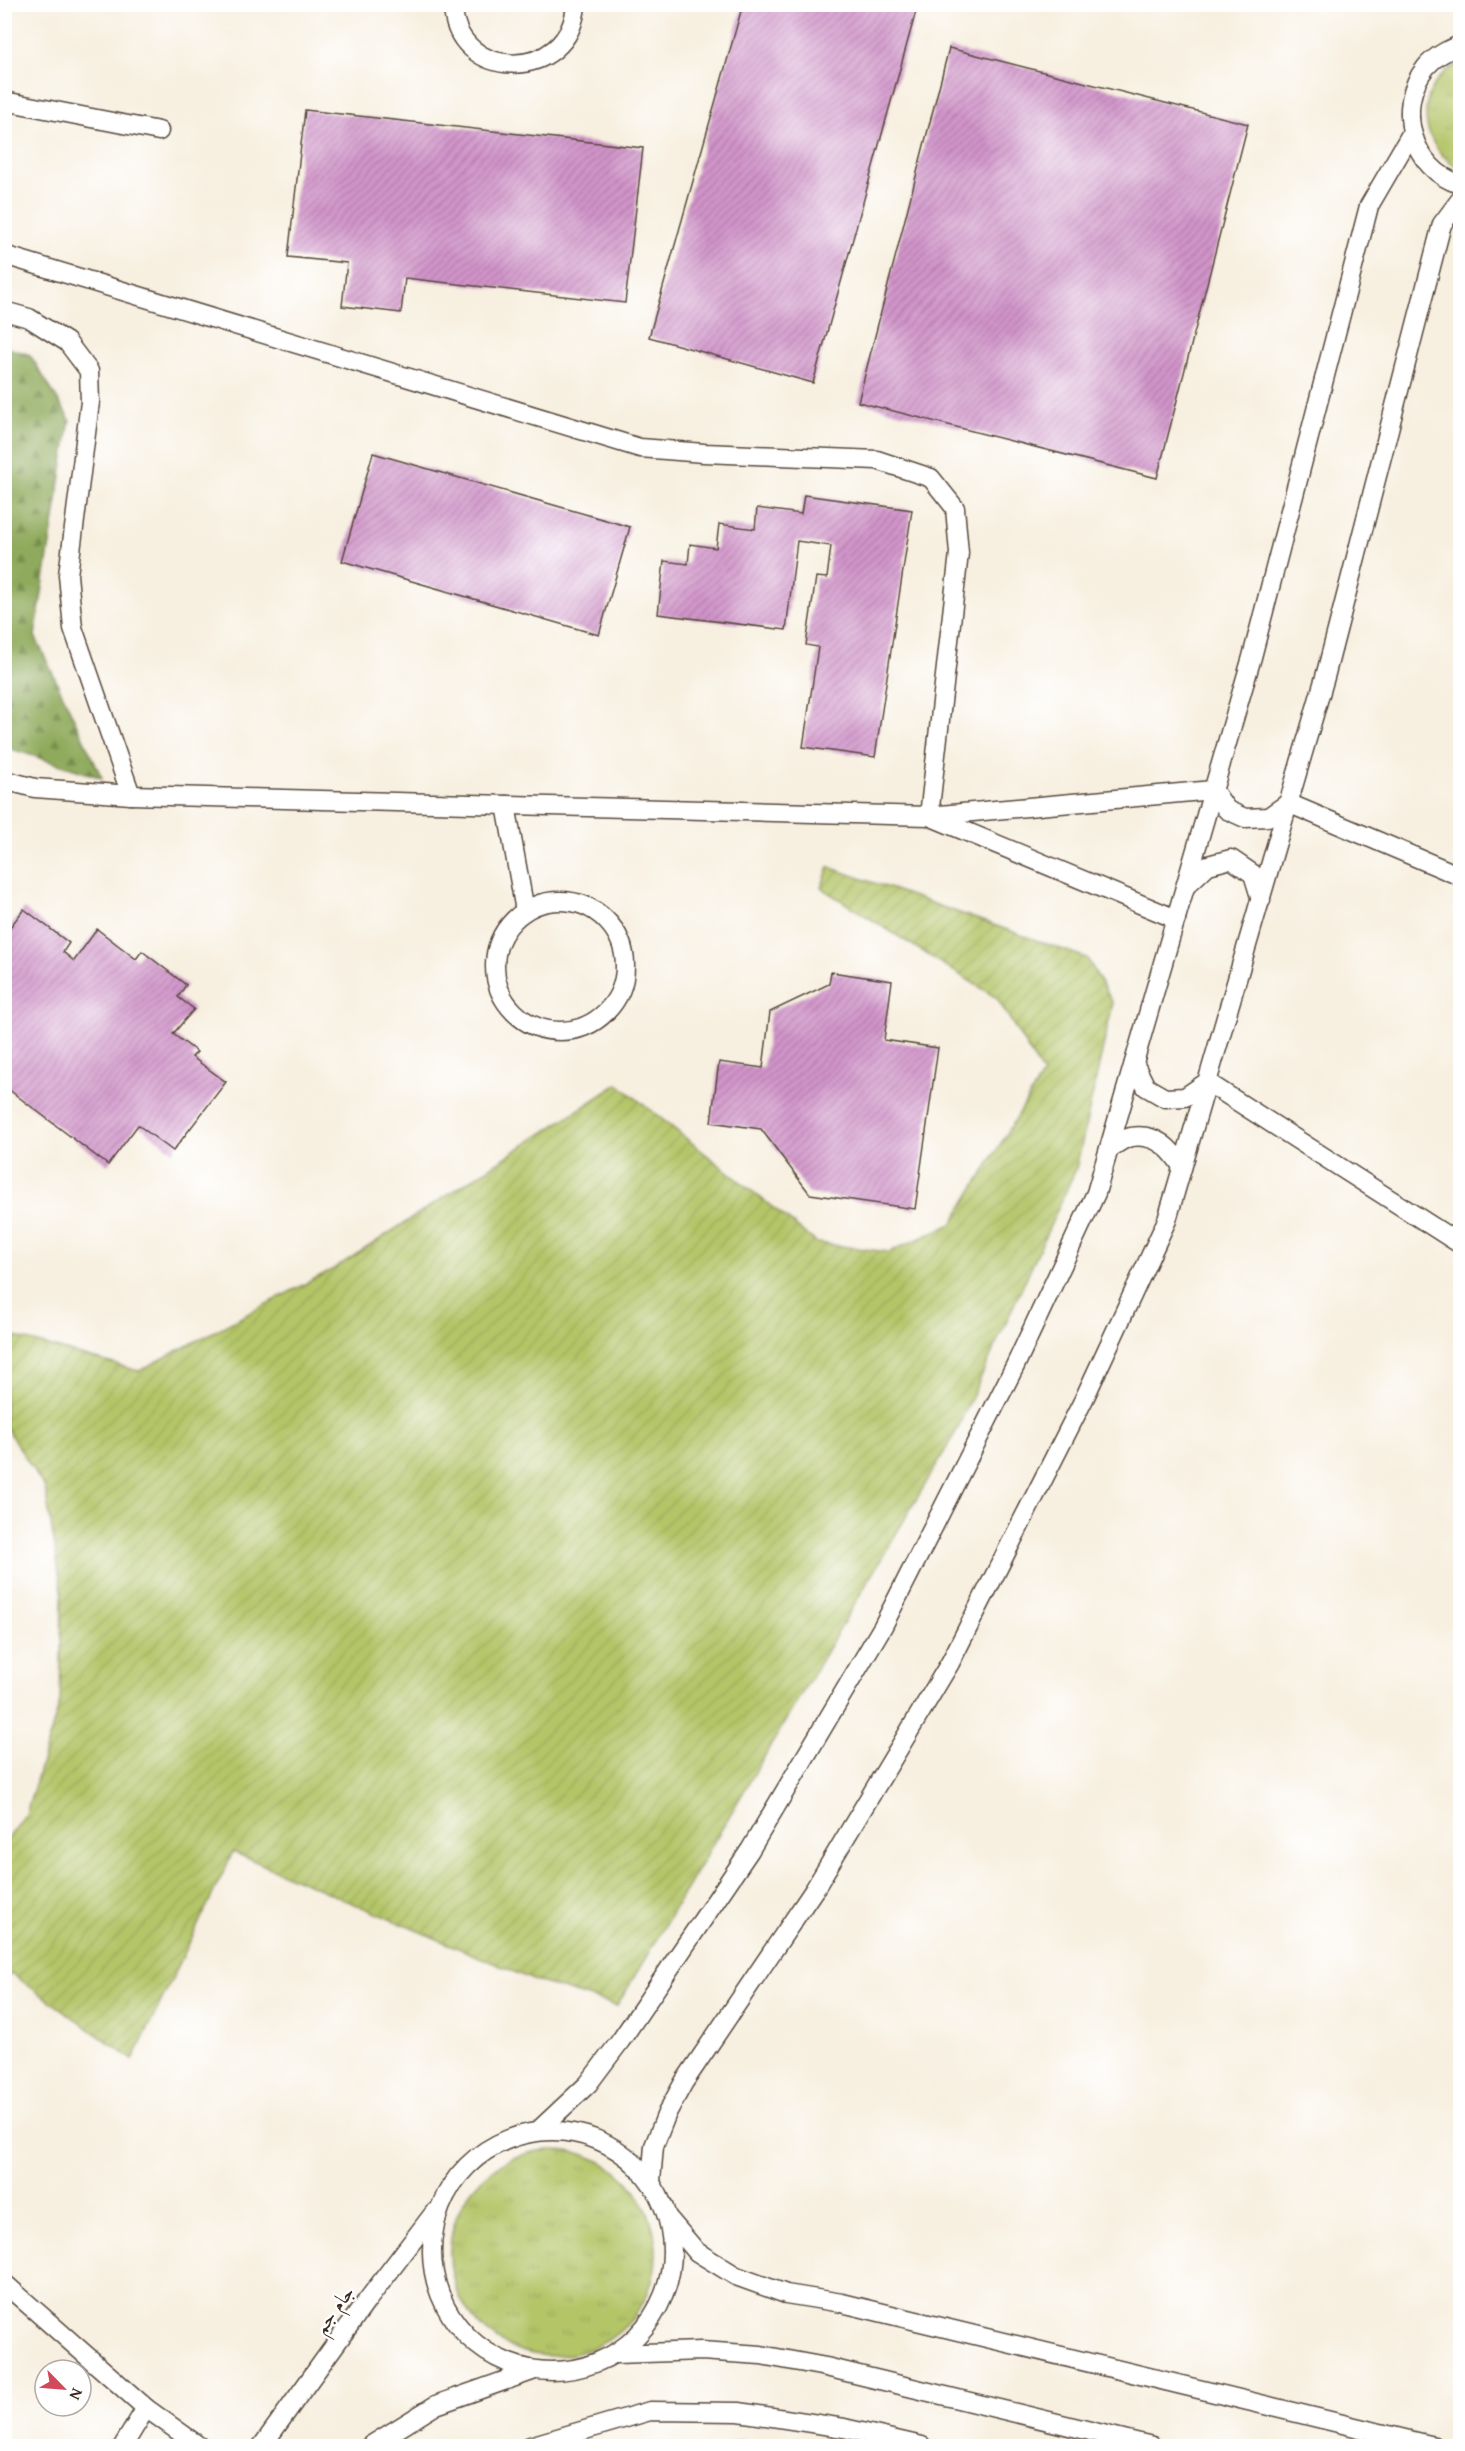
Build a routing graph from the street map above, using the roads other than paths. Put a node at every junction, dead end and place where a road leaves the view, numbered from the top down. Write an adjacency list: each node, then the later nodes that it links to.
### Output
1 (453, 4): 2 (lane)
2 (576, 4)
3 (1461, 45): 6 (lane)
4 (4, 100): 5 (lane)
5 (159, 131)
6 (1411, 134): 7 (lane); 12 (lane)
7 (1461, 184)
8 (1461, 200): 14 (lane)
9 (4, 255): 16 (lane)
10 (4, 311): 13 (lane)
11 (4, 780): 13 (lane)
12 (1213, 790): 14 (lane); 16 (lane); 18 (lane)
13 (131, 795): 15 (lane)
14 (1288, 803): 17 (lane); 19 (lane)
15 (506, 805): 16 (lane); 20 (lane)
16 (929, 816): 21 (lane)
17 (1461, 876)
18 (1186, 887): 19 (lane); 21 (lane)
19 (1261, 900): 23 (lane)
20 (525, 911): 20 (lane)
21 (1176, 919): 22 (lane)
22 (1134, 1063): 23 (lane); 24 (lane)
23 (1207, 1082): 25 (lane); 26 (lane)
24 (1109, 1149): 25 (lane); 27 (lane)
25 (1182, 1167): 28 (lane)
26 (1461, 1244)
27 (539, 2130): 28 (lane); 29 (lane)
28 (651, 2181): 30 (lane)
29 (444, 2200): 33 (lane); 37 (lane, جام جم)
30 (669, 2219): 32 (lane); 42 (lane)
31 (4, 2283): 34 (lane)
32 (616, 2354): 33 (lane); 41 (lane)
33 (532, 2371): 38 (lane)
34 (146, 2408): 35 (lane); 36 (lane)
35 (123, 2446)
36 (200, 2446)
37 (262, 2446)
38 (370, 2446)
39 (530, 2446): 40 (lane)
40 (922, 2446)
41 (1152, 2446)
42 (1434, 2446)

